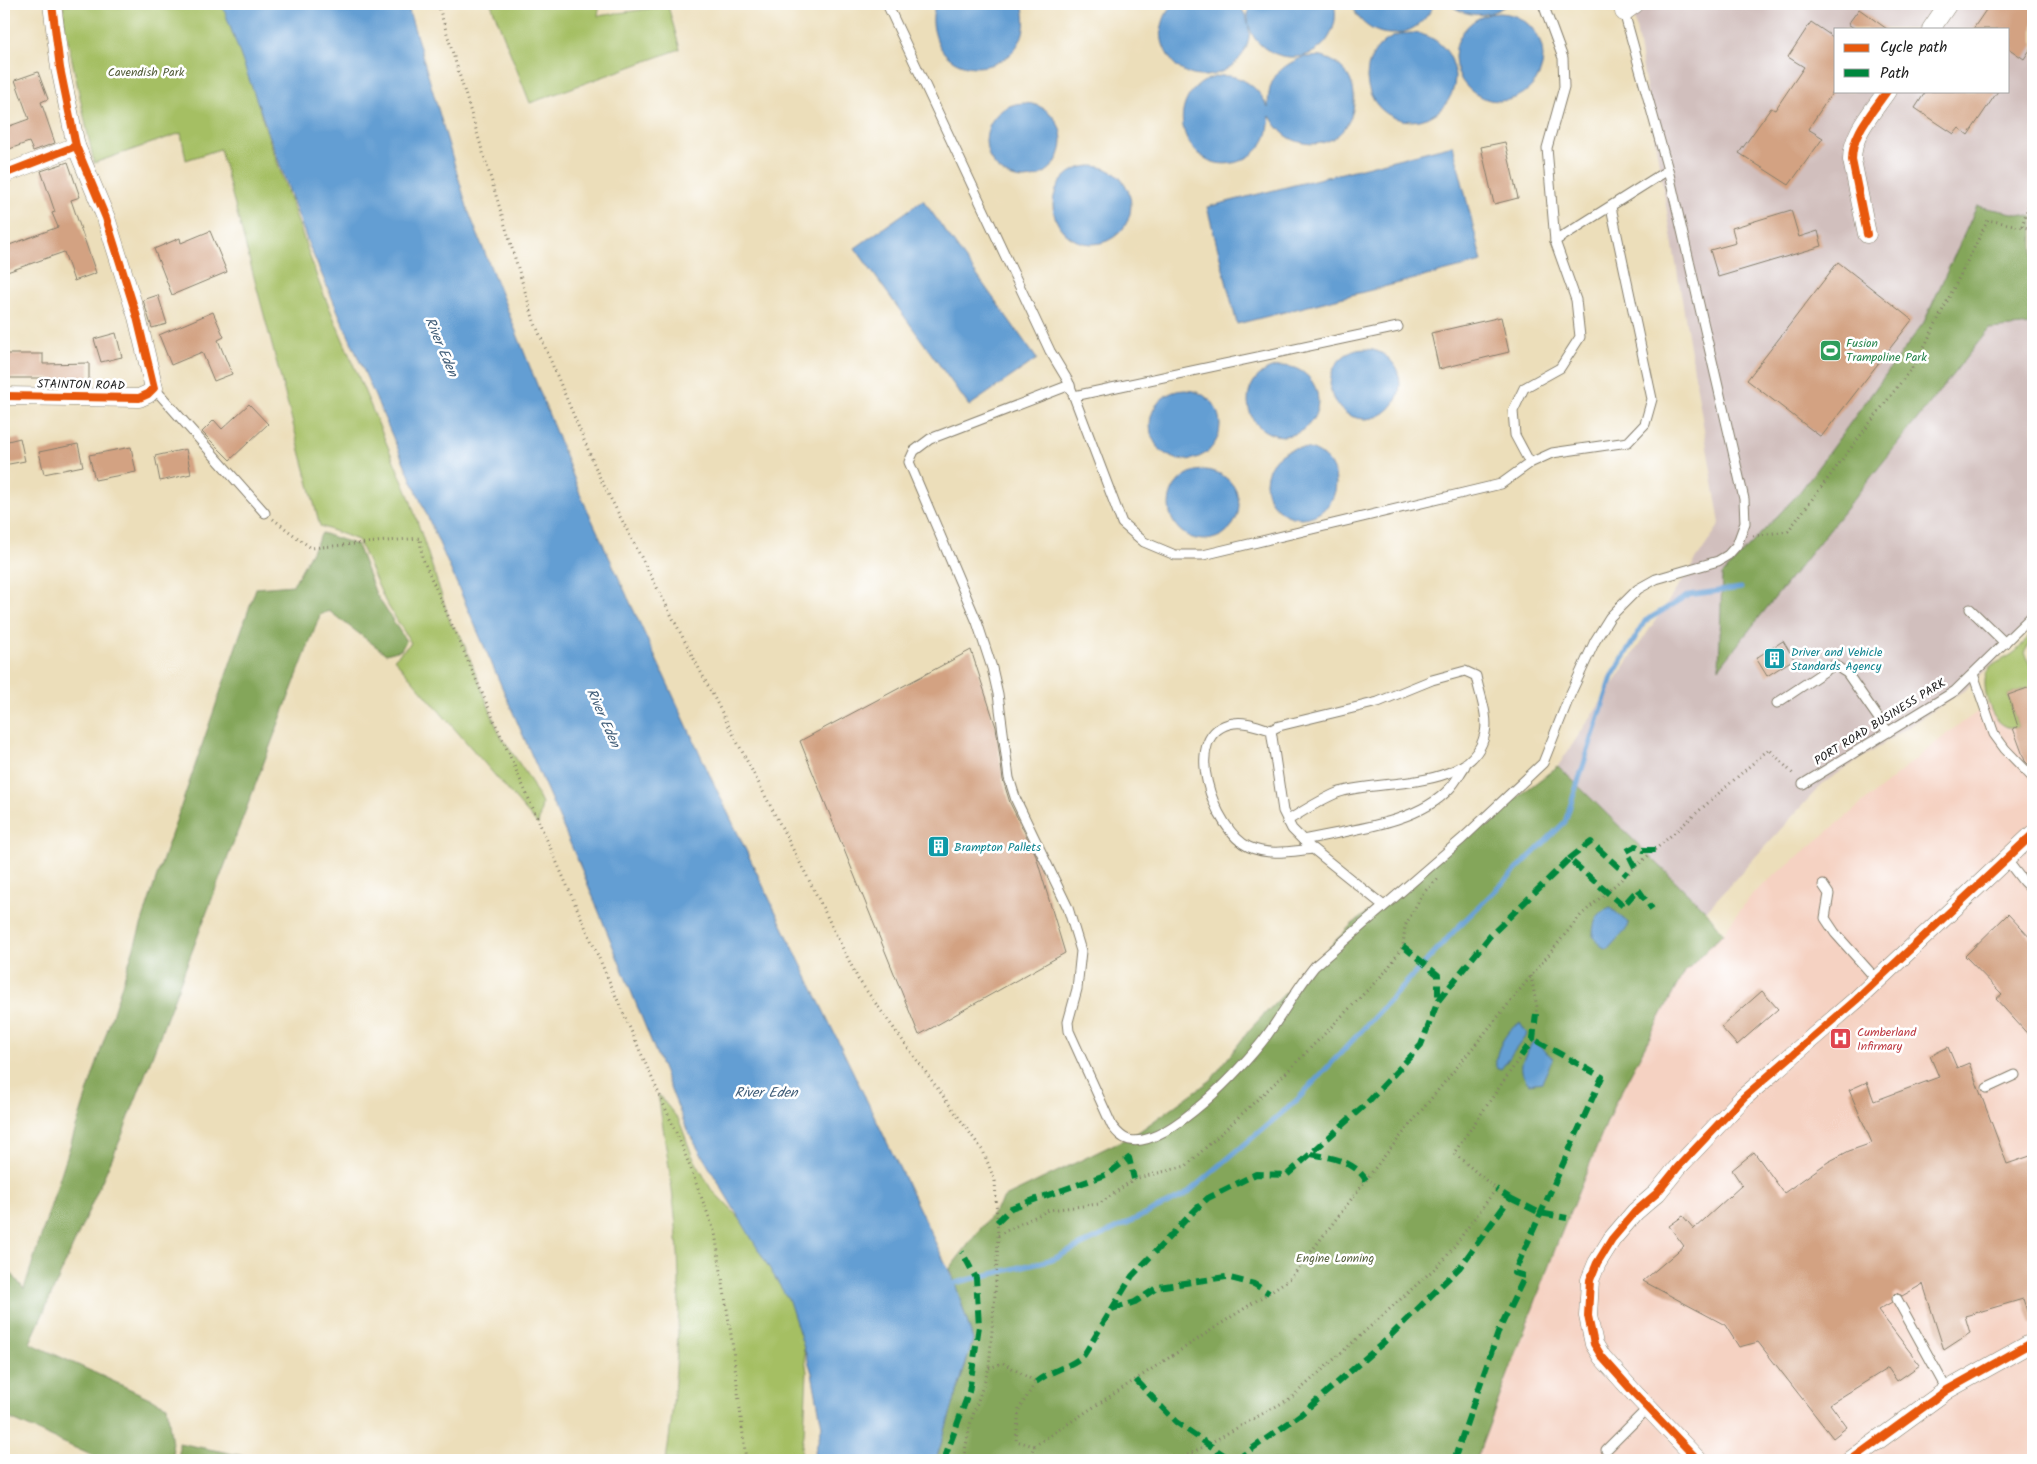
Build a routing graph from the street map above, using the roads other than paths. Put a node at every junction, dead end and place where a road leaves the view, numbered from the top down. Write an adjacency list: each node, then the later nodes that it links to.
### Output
1 (52, 4): 8 (street)
2 (887, 4): 15 (lane)
3 (1543, 4): 13 (lane)
4 (1948, 4): 6 (street)
5 (1629, 8): 9 (lane)
6 (1932, 28)
7 (1886, 92): 12 (street)
8 (76, 146): 10 (street); 16 (street)
9 (1668, 170): 11 (lane); 38 (lane)
10 (4, 174)
11 (1611, 207): 13 (lane); 19 (lane)
12 (1867, 234)
13 (1555, 241): 19 (lane)
14 (1398, 327): 18 (lane)
15 (1070, 385): 18 (lane); 38 (lane)
16 (154, 388): 17 (street, STAINTON ROAD); 20 (lane)
17 (4, 396)
18 (1074, 396): 19 (lane)
19 (1530, 463)
20 (265, 513)
21 (1970, 609): 23 (lane)
22 (2033, 615): 23 (lane, PORT ROAD BUSINESS PARK)
23 (2004, 643): 24 (lane, PORT ROAD BUSINESS PARK)
24 (1973, 674): 27 (lane, PORT ROAD BUSINESS PARK); 29 (lane)
25 (1776, 703): 27 (lane)
26 (1271, 730): 28 (lane); 31 (lane); 34 (lane)
27 (1888, 732): 30 (lane, PORT ROAD BUSINESS PARK)
28 (1470, 758): 31 (lane); 33 (lane)
29 (2033, 778)
30 (1802, 784)
31 (1287, 821): 33 (lane)
32 (2033, 834): 35 (street)
33 (1303, 840): 34 (lane)
34 (1313, 849): 38 (lane)
35 (2006, 859): 37 (lane); 39 (street)
36 (1823, 885): 39 (lane)
37 (2033, 891)
38 (1384, 906)
39 (1877, 980): 45 (street)
40 (2015, 1075): 41 (lane)
41 (1986, 1088)
42 (1897, 1299): 44 (lane)
43 (2033, 1342): 44 (street)
44 (1947, 1390): 48 (street)
45 (1648, 1408): 46 (lane); 47 (street)
46 (1606, 1450)
47 (1698, 1460)
48 (1851, 1460)

